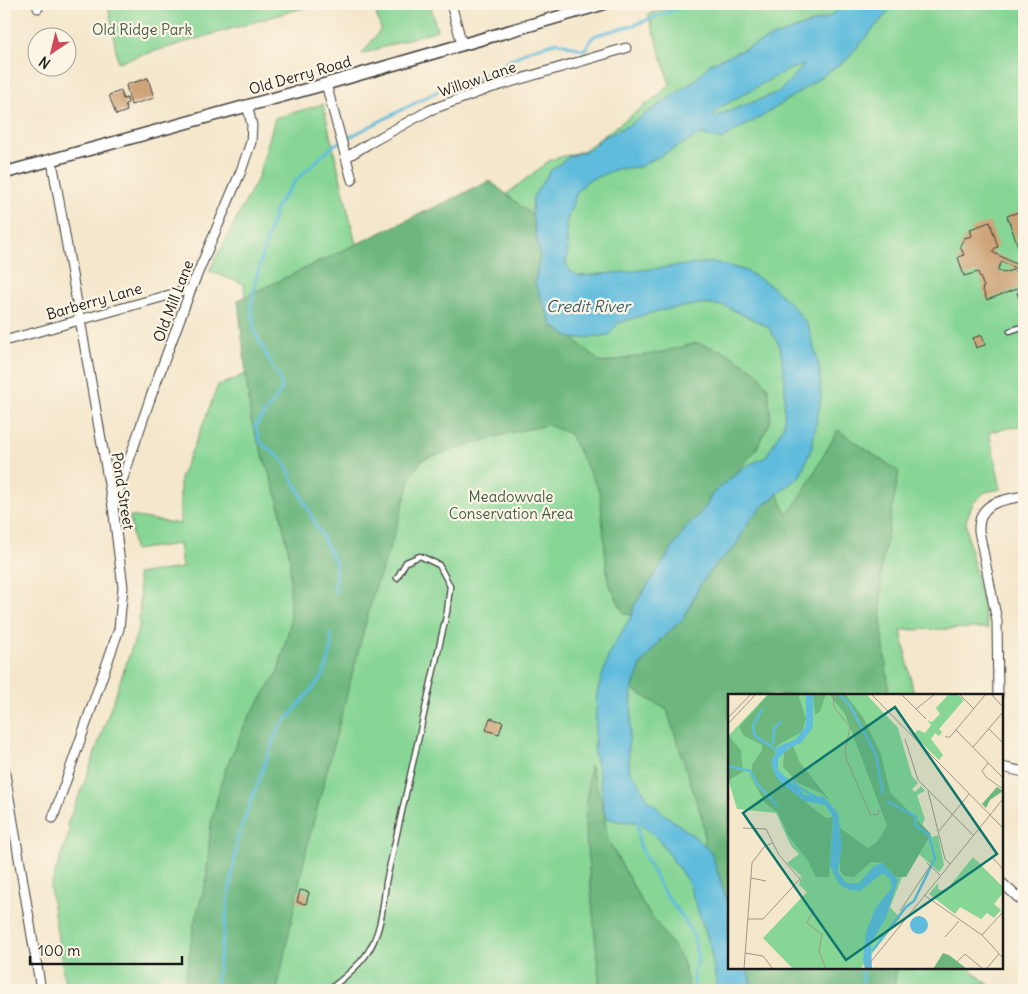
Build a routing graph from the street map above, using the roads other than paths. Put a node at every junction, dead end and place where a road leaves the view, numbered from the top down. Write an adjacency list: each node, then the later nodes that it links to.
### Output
1 (451, 4): 3 (street)
2 (603, 4): 3 (street, Old Derry Road)
3 (462, 44): 5 (street, Old Derry Road)
4 (626, 48): 7 (street, Willow Lane)
5 (326, 84): 6 (street, Old Derry Road); 7 (street)
6 (247, 105): 8 (street, Old Derry Road); 11 (street, Old Mill Lane)
7 (346, 153): 10 (street)
8 (52, 161): 9 (street, Old Derry Road); 12 (street, Pond Street)
9 (4, 173)
10 (352, 180)
11 (191, 290): 12 (street, Barberry Lane); 17 (street, Old Mill Lane)
12 (80, 319): 15 (street, Barberry Lane); 17 (street, Pond Street)
13 (1024, 326): 14 (lane)
14 (1010, 331)
15 (4, 341)
16 (1024, 496): 19 (street)
17 (113, 507): 23 (street, Pond Street)
18 (397, 578): 27 (lane)
19 (998, 694)
20 (1003, 767): 22 (street)
21 (4, 768): 26 (street)
22 (1024, 772)
23 (53, 818)
24 (1003, 884): 25 (street)
25 (1024, 903)
26 (41, 990)
27 (330, 990)

